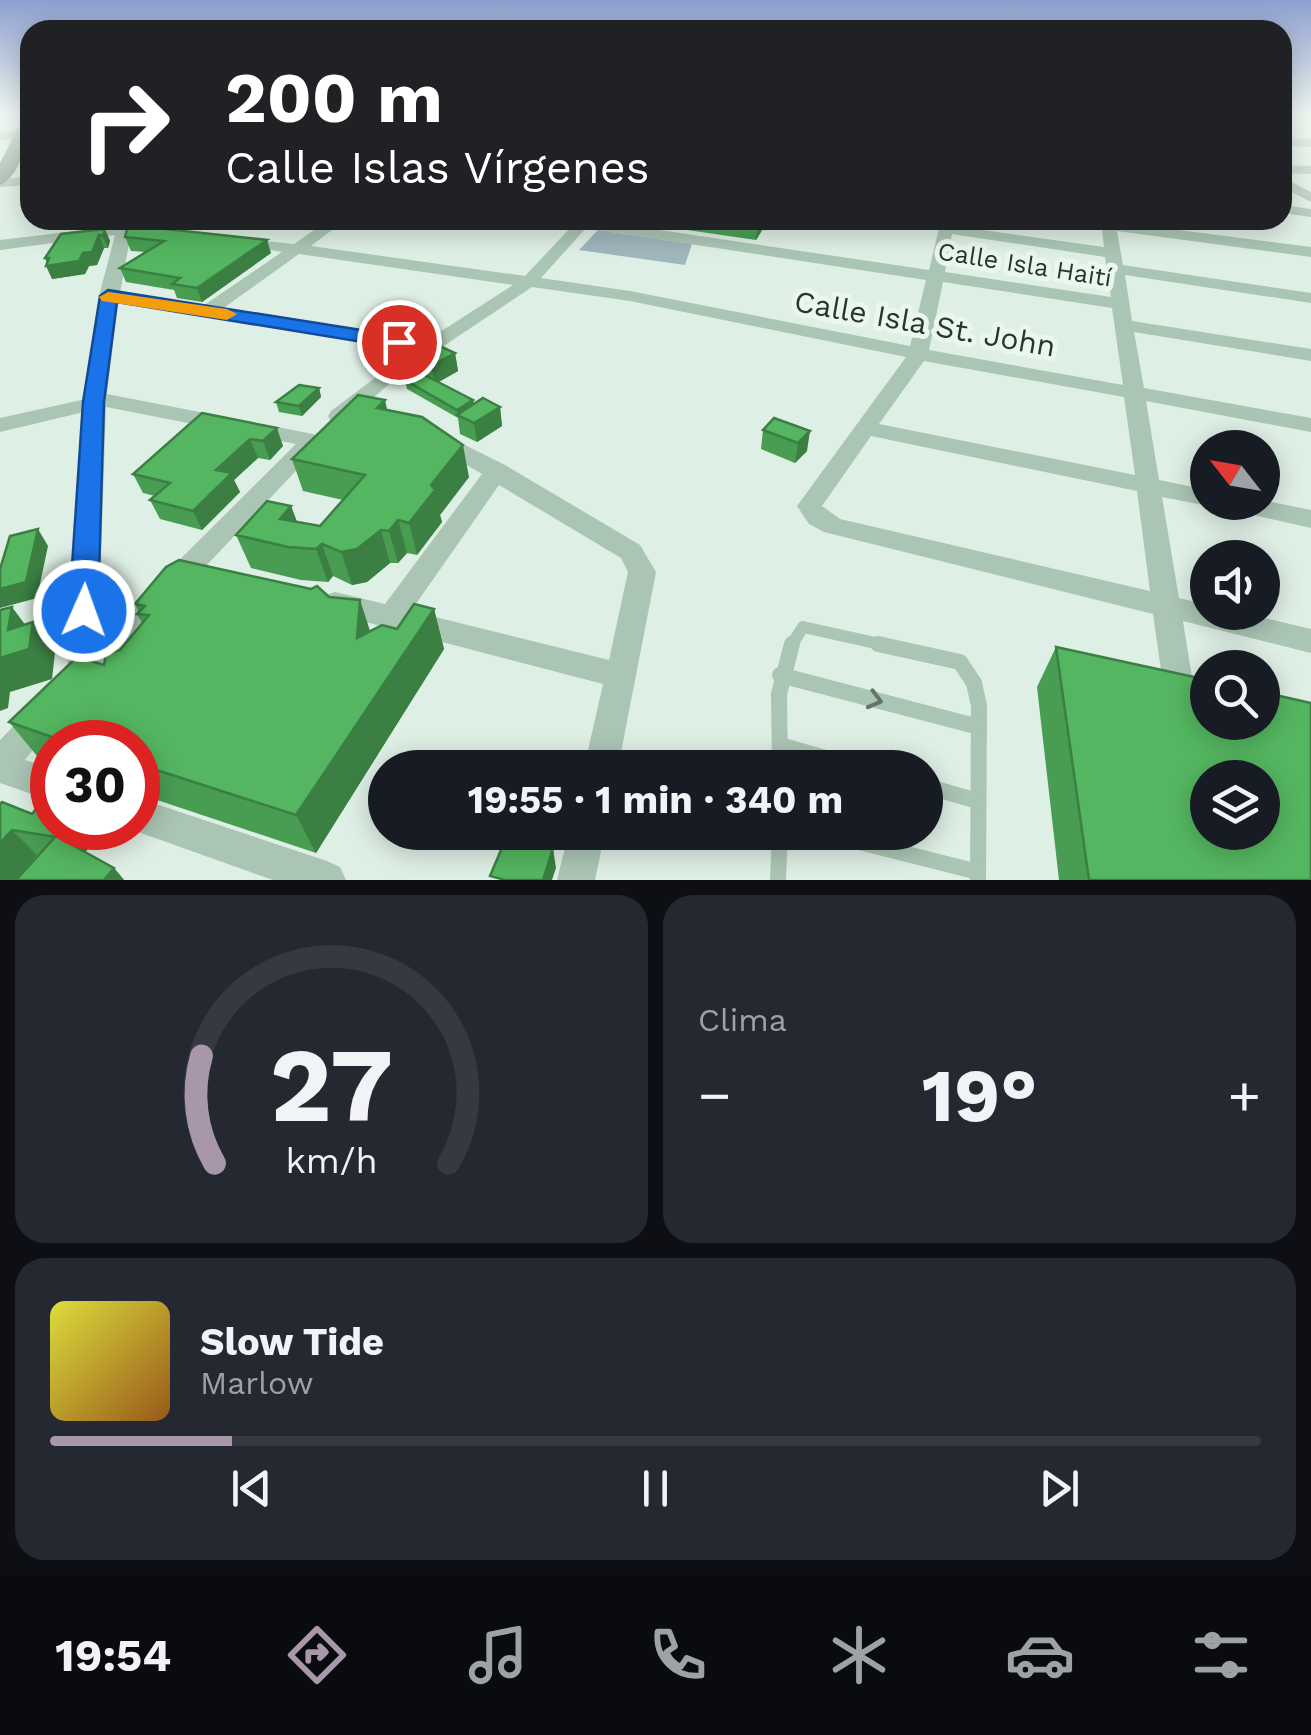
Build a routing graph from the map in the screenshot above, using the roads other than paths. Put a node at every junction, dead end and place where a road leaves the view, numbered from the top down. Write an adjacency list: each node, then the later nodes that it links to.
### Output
1 (12, 155): 2 (street)
2 (0, 182)
3 (89, 230): 15 (street)
4 (124, 230): 21 (street)
5 (166, 230): 13 (street)
6 (324, 230): 16 (street)
7 (571, 230): 20 (street)
8 (639, 230): 19 (street, Calle Isla Haití)
9 (946, 230): 19 (street)
10 (974, 230): 18 (street, Calle Isla Haití)
11 (1109, 230): 18 (street)
12 (1162, 230): 17 (street)
13 (205, 236)
14 (224, 238): 16 (street, Calle Isla St. John)
15 (0, 245)
16 (296, 249): 20 (street, Calle Isla St. John); 23 (street)
17 (1311, 252)
18 (1114, 261): 22 (street, Calle Isla Haití); 24 (street)
19 (938, 274): 24 (street, Calle Isla Haití); 26 (street)
20 (529, 282): 25 (street); 26 (street, Calle Isla St. John)
21 (108, 296): 23 (street); 30 (street)
22 (1311, 298)
23 (207, 311): 25 (street)
24 (1122, 314): 27 (street, Calle Isla Haití); 28 (street)
25 (429, 347): 29 (street)
26 (918, 355): 28 (street, Calle Isla St. John); 33 (street)
27 (1311, 355)
28 (1134, 393): 31 (street, Calle Isla St. John); 36 (street)
29 (360, 396): 34 (street); 35 (street)
30 (94, 402): 32 (street); 34 (street); 46 (street)
31 (1311, 424)
32 (0, 425)
33 (864, 428): 36 (street); 43 (street)
34 (313, 441): 40 (street)
35 (496, 470): 44 (street); 47 (street)
36 (1148, 486): 37 (street); 43 (street)
37 (1190, 494)
38 (1280, 512): 39 (street)
39 (1311, 519)
40 (188, 566): 41 (street); 46 (street)
41 (225, 576)
42 (299, 594): 44 (street)
43 (1166, 606): 45 (street); 49 (street)
44 (391, 618): 47 (street)
45 (1311, 641)
46 (82, 676): 55 (street)
47 (622, 676): 52 (street)
48 (780, 676): 50 (lane, one-way to 50); 50 (lane); 51 (lane)
49 (1178, 684)
50 (979, 727): 58 (lane)
51 (780, 745): 53 (lane); 54 (lane)
52 (606, 750)
53 (780, 750)
54 (797, 750)
55 (0, 765): 56 (street)
56 (30, 777)
57 (943, 791): 58 (lane)
58 (978, 801): 63 (lane)
59 (160, 823): 64 (street)
60 (583, 850): 65 (street)
61 (779, 850): 66 (lane)
62 (885, 850): 63 (lane)
63 (978, 876)
64 (328, 880)
65 (576, 880)
66 (778, 880)

